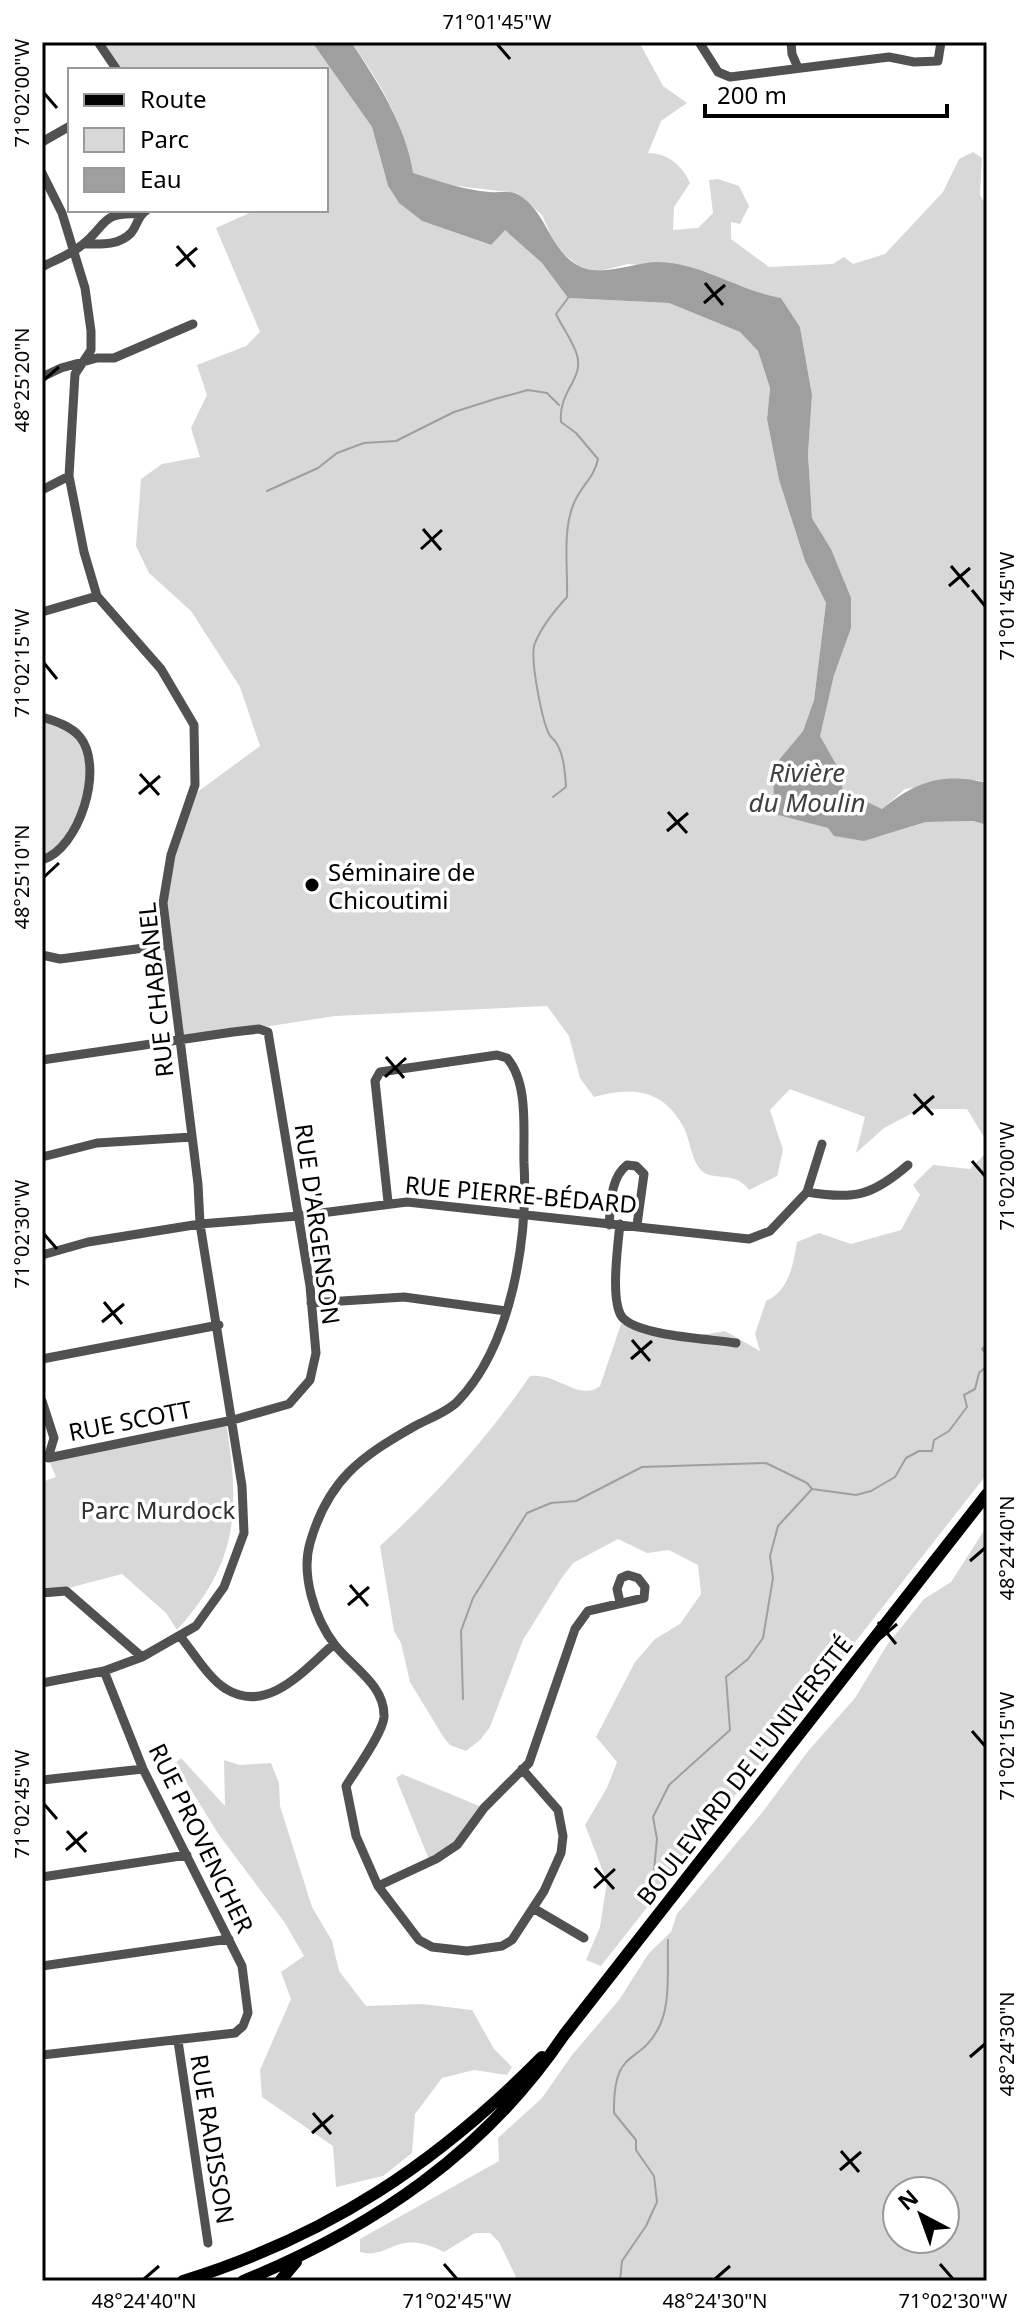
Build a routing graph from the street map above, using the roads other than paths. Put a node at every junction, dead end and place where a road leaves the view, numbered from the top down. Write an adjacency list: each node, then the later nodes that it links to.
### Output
1 (98, 42): 5 (street)
2 (699, 42): 6 (street)
3 (791, 42): 6 (street)
4 (941, 42): 6 (street)
5 (116, 68)
6 (798, 68)
7 (68, 127): 8 (street)
8 (42, 142)
9 (42, 173): 12 (street, RUE CHABANEL)
10 (143, 212): 11 (street); 11 (street)
11 (85, 244): 12 (street)
12 (71, 252): 13 (street); 15 (street, RUE CHABANEL)
13 (42, 267)
14 (193, 324): 15 (street)
15 (82, 363): 16 (street); 17 (street, RUE CHABANEL)
16 (42, 377)
17 (69, 476): 18 (street); 19 (street, RUE CHABANEL)
18 (42, 490)
19 (97, 596): 20 (street); 23 (street, RUE CHABANEL)
20 (42, 612)
21 (42, 717): 22 (street)
22 (42, 860)
23 (167, 945): 24 (street); 25 (street, RUE CHABANEL)
24 (42, 955)
25 (180, 1040): 26 (street); 27 (street, RUE CHABANEL); 34 (street, RUE D'ARGENSON)
26 (42, 1060)
27 (192, 1137): 29 (street); 35 (street, RUE CHABANEL)
28 (822, 1144): 31 (street)
29 (42, 1157)
30 (908, 1165): 31 (street)
31 (807, 1192): 38 (street, RUE PIERRE-BÉDARD)
32 (388, 1202): 33 (street, RUE PIERRE-BÉDARD); 33 (street); 34 (street, RUE PIERRE-BÉDARD)
33 (527, 1213): 37 (street, RUE PIERRE-BÉDARD); 41 (street)
34 (298, 1216): 35 (street, RUE PIERRE-BÉDARD); 40 (street, RUE D'ARGENSON)
35 (200, 1224): 39 (street, RUE PIERRE-BÉDARD); 42 (street, RUE CHABANEL)
36 (620, 1224): 37 (street, RUE PIERRE-BÉDARD); 38 (street, RUE PIERRE-BÉDARD); 43 (street)
37 (609, 1225): 38 (street)
38 (637, 1225)
39 (42, 1255)
40 (311, 1303): 41 (street); 46 (street, RUE D'ARGENSON)
41 (506, 1311): 51 (street)
42 (219, 1325): 44 (street); 46 (street, RUE CHABANEL)
43 (736, 1343)
44 (42, 1359)
45 (42, 1401): 46 (street, RUE SCOTT)
46 (233, 1420): 50 (street, RUE CHABANEL)
47 (987, 1494): 65 (main road, BOULEVARD DE L'UNIVERSITÉ)
48 (42, 1593): 52 (street)
49 (620, 1602): 56 (street)
50 (180, 1636): 51 (street); 52 (street, RUE CHABANEL)
51 (334, 1644): 60 (street)
52 (142, 1657): 53 (street, RUE CHABANEL)
53 (104, 1671): 54 (street, RUE CHABANEL); 55 (street, RUE PROVENCHER)
54 (42, 1683)
55 (143, 1769): 57 (street); 58 (street, RUE PROVENCHER)
56 (522, 1769): 60 (street); 61 (street)
57 (42, 1780)
58 (187, 1855): 59 (street); 63 (street, RUE PROVENCHER)
59 (42, 1877)
60 (378, 1886): 61 (street)
61 (533, 1908): 62 (street)
62 (584, 1938)
63 (229, 1939): 64 (street); 66 (street, RUE PROVENCHER)
64 (42, 1966)
65 (564, 2035): 69 (main road, BOULEVARD DE L'UNIVERSITÉ); 70 (main road, BOULEVARD DE L'UNIVERSITÉ)
66 (178, 2041): 67 (street); 68 (street, RUE RADISSON)
67 (42, 2055)
68 (208, 2243)
69 (300, 2258): 72 (main road, BOULEVARD DE L'UNIVERSITÉ); 73 (main road)
70 (237, 2264): 71 (main road, BOULEVARD DE L'UNIVERSITÉ); 72 (street)
71 (183, 2281)
72 (243, 2281)
73 (280, 2281)

